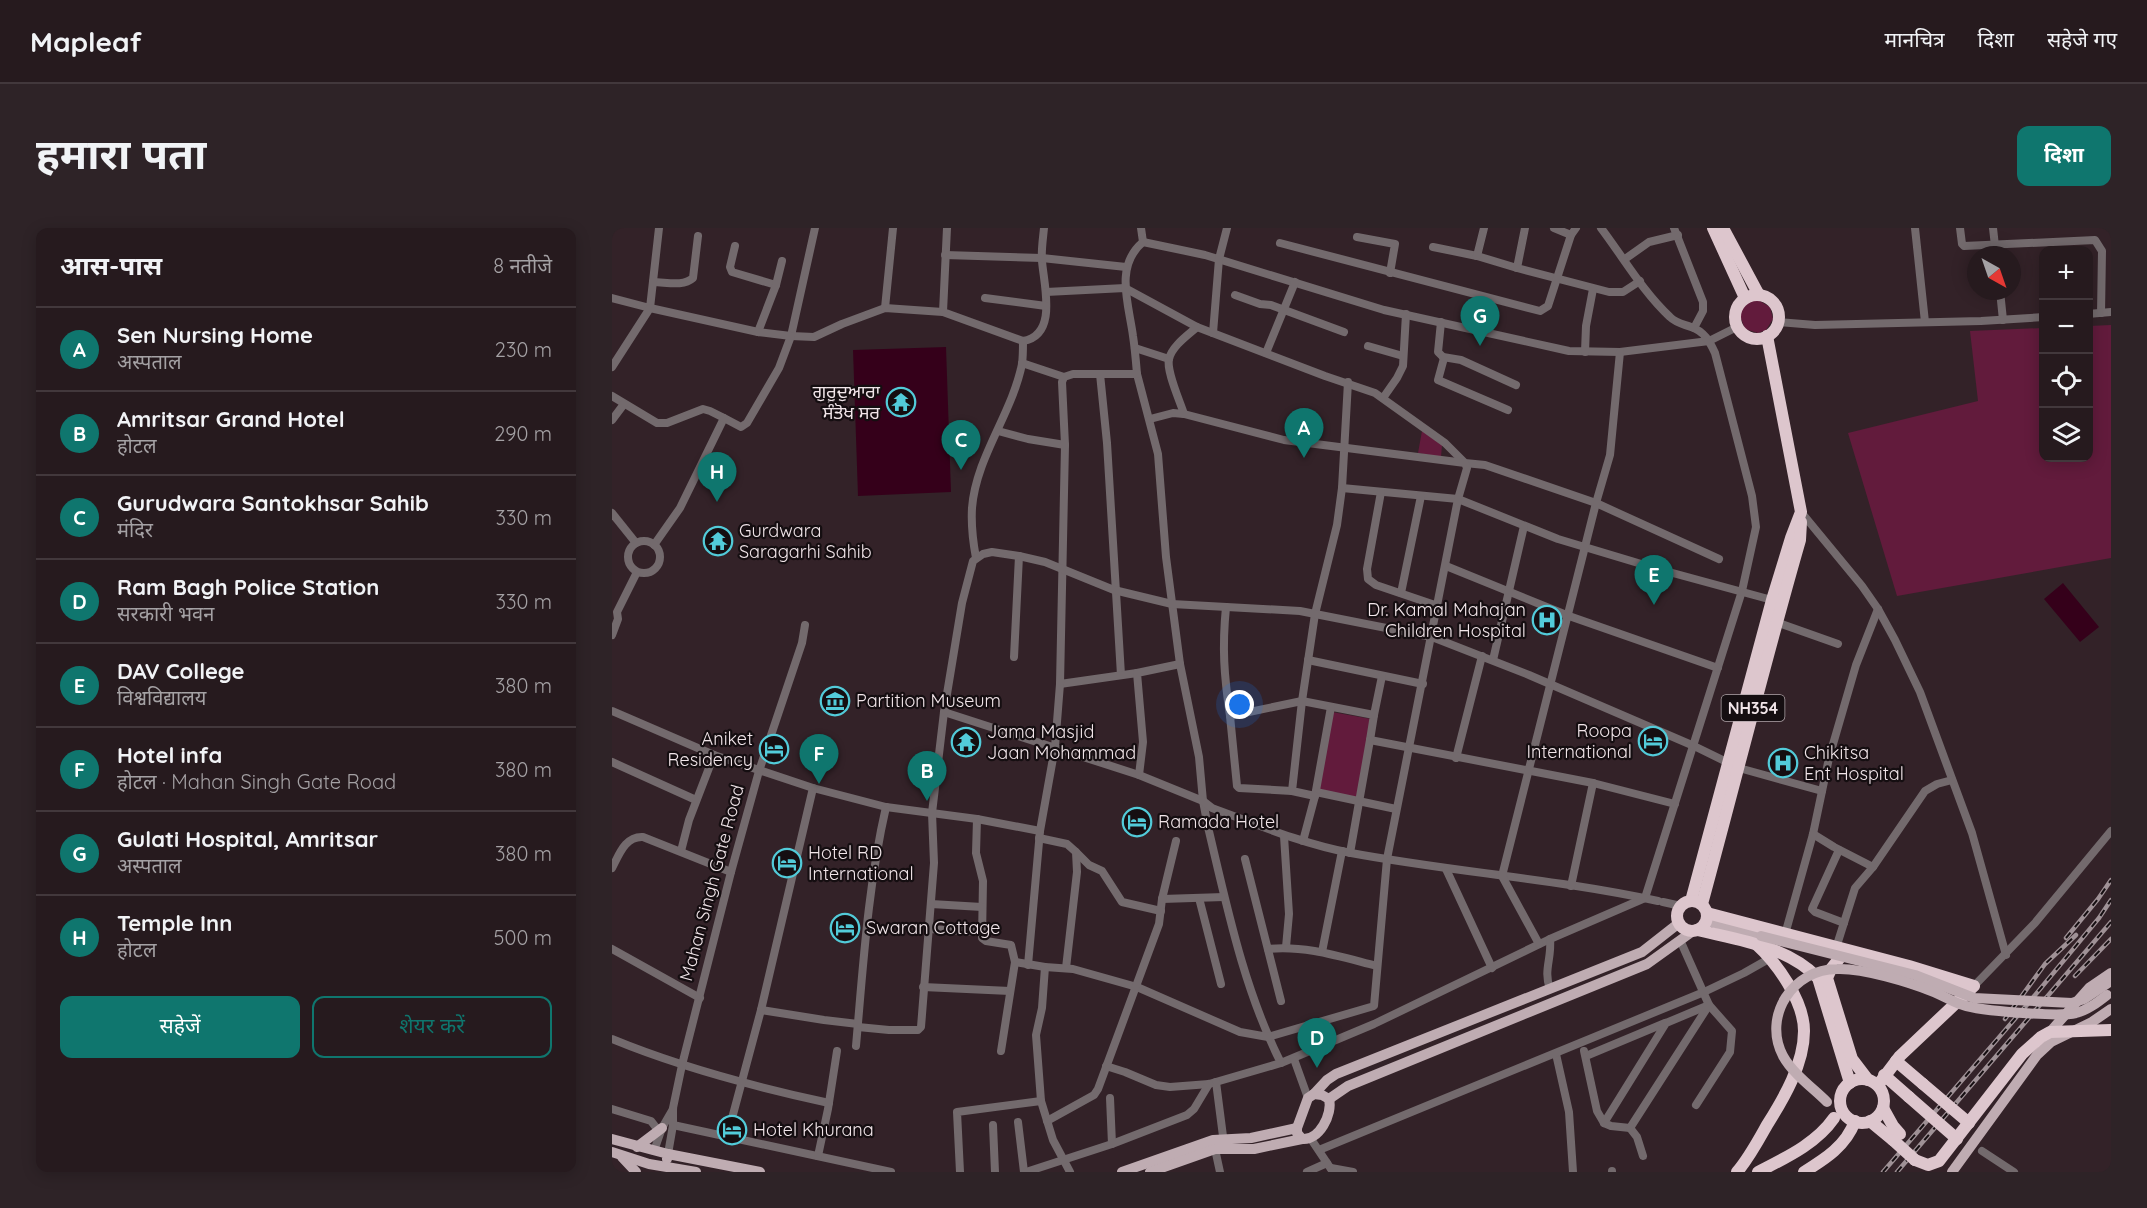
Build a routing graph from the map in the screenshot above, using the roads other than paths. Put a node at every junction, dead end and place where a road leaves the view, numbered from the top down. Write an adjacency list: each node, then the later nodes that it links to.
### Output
1 (659, 228): 39 (street)
2 (815, 228): 69 (street)
3 (893, 228): 53 (street)
4 (946, 228): 28 (street)
5 (1044, 228): 30 (street)
6 (1141, 228): 21 (street)
7 (1227, 228): 31 (street)
8 (1484, 228): 29 (street)
9 (1525, 228): 35 (street)
10 (1554, 228): 17 (street)
11 (1601, 228): 32 (street)
12 (1713, 228): 49 (highway)
13 (1723, 228): 46 (highway)
14 (1915, 228): 62 (street)
15 (1960, 228): 24 (street)
16 (1994, 228): 25 (street)
17 (1573, 231): 37 (street)
18 (1676, 232): 32 (street); 65 (street)
19 (698, 236): 39 (street)
20 (1356, 237): 36 (street)
21 (1143, 242): 31 (street); 34 (street)
22 (1280, 243): 36 (street)
23 (735, 246): 41 (street)
24 (1967, 246)
25 (1995, 246)
26 (1433, 247): 29 (street)
27 (2021, 247): 56 (street)
28 (945, 255): 30 (street); 55 (street)
29 (1477, 256): 35 (street)
30 (1042, 258): 34 (street); 44 (street)
31 (1219, 259): 40 (street); 68 (street)
32 (1625, 259): 38 (street)
33 (782, 261): 41 (street)
34 (1126, 267): 42 (street)
35 (1517, 268): 37 (street)
36 (1390, 273): 37 (street)
37 (1557, 279): 43 (street)
38 (1640, 281): 43 (street); 65 (street)
39 (653, 282): 52 (street)
40 (1295, 282): 54 (street); 57 (street)
41 (776, 285): 66 (street)
42 (1125, 288): 44 (street); 63 (street); 74 (street)
43 (1593, 289): 75 (street)
44 (1046, 292): 51 (street)
45 (1235, 295): 54 (street)
46 (1759, 295): 49 (highway); 61 (highway)
47 (985, 297): 51 (street)
48 (612, 298): 52 (street)
49 (1745, 298): 64 (highway)
50 (2001, 300): 59 (street)
51 (1046, 306): 71 (street)
52 (650, 308): 66 (street); 82 (street)
53 (885, 309): 55 (street); 69 (street)
54 (1283, 310): 67 (street); 77 (street)
55 (943, 312): 71 (street)
56 (2106, 312)
57 (1406, 314): 60 (street); 78 (street)
58 (2039, 317): 59 (street)
59 (2003, 320): 62 (street)
60 (1441, 322): 75 (street); 79 (street)
61 (1778, 322): 62 (street); 70 (highway)
62 (1925, 322)
63 (1197, 327): 68 (street); 80 (street)
64 (1737, 327): 70 (highway); 72 (street)
65 (1694, 328): 72 (street)
66 (758, 332): 69 (street)
67 (1344, 332)
68 (1213, 333): 77 (street)
69 (791, 336): 93 (street)
70 (1767, 336): 105 (highway, NH354)
71 (1023, 341): 81 (street)
72 (1709, 341): 76 (street); 118 (street)
73 (1368, 346): 78 (street)
74 (1135, 348): 80 (street); 84 (street)
75 (1585, 352): 76 (street)
76 (1620, 352): 104 (street)
77 (1266, 353): 86 (street)
78 (1403, 356): 89 (street)
79 (1443, 357): 87 (street); 91 (street)
80 (1169, 359): 92 (street)
81 (1022, 363): 85 (street); 96 (street)
82 (612, 367)
83 (1100, 374): 84 (street); 85 (street); 117 (street)
84 (1137, 374): 94 (street)
85 (1064, 377): 97 (street)
86 (1348, 382): 89 (street); 98 (street)
87 (1516, 385)
88 (612, 396): 90 (street)
89 (1383, 398): 99 (street)
90 (624, 404): 93 (street); 95 (street)
91 (1508, 410)
92 (1184, 414): 94 (street); 98 (street)
93 (724, 418): 109 (street)
94 (1149, 418): 123 (street)
95 (612, 420)
96 (998, 431): 97 (street); 112 (street)
97 (1065, 445): 115 (street)
98 (1343, 447): 99 (street); 100 (street)
99 (1465, 463): 103 (street); 104 (street)
100 (1342, 488): 101 (street); 128 (street)
101 (1381, 492): 102 (street); 119 (street)
102 (1421, 496): 103 (street); 119 (street)
103 (1458, 500): 107 (street); 114 (street)
104 (1596, 503): 110 (street); 113 (street)
105 (1801, 512): 121 (highway, NH354); 126 (street); 130 (highway, NH354)
106 (612, 513): 108 (street)
107 (1524, 526): 110 (street); 120 (street)
108 (636, 543): 109 (street); 116 (street)
109 (654, 545): 116 (street)
110 (1586, 548): 118 (street); 129 (street)
111 (1019, 556): 112 (street); 115 (street); 136 (street)
112 (976, 558): 150 (street)
113 (1719, 559)
114 (1446, 566): 120 (street); 124 (street)
115 (1063, 569): 117 (street); 144 (street)
116 (637, 572): 127 (street)
117 (1114, 590): 123 (street); 142 (street)
118 (1742, 591): 121 (street); 140 (street)
119 (1401, 593): 124 (street)
120 (1509, 593): 129 (street); 138 (street)
121 (1772, 600): 160 (highway, NH354)
122 (612, 601): 127 (street)
123 (1172, 604): 125 (street); 139 (street)
124 (1438, 606): 133 (street)
125 (1226, 607): 128 (street); 152 (street)
126 (1878, 609): 164 (street); 168 (street)
127 (616, 612): 132 (street)
128 (1315, 614): 133 (street); 137 (street)
129 (1569, 616): 140 (street); 146 (street)
130 (1776, 622): 134 (street); 160 (highway, NH354)
131 (805, 625): 162 (street, Mahan Singh Gate Road)
132 (612, 635)
133 (1432, 637): 135 (street); 145 (street)
134 (1838, 644)
135 (1482, 656): 138 (street); 158 (street)
136 (1014, 657)
137 (1308, 660): 143 (street); 147 (street)
138 (1493, 660): 146 (street)
139 (1180, 664): 141 (street); 172 (street)
140 (1718, 668): 154 (street)
141 (1137, 673): 142 (street); 163 (street)
142 (1121, 675): 144 (street)
143 (1382, 676): 145 (street); 151 (street)
144 (1060, 684): 155 (street)
145 (1423, 684): 156 (street)
146 (1550, 685): 154 (street); 161 (street)
147 (1302, 701): 148 (street); 152 (street); 167 (street)
148 (1331, 707): 151 (street); 169 (street)
149 (612, 711): 157 (street)
150 (944, 712): 155 (street); 176 (street)
151 (1374, 715): 153 (street)
152 (1230, 716): 167 (street)
153 (1370, 740): 156 (street); 171 (street)
154 (1694, 746): 160 (street); 173 (street)
155 (1055, 747): 163 (street); 179 (street)
156 (1410, 749): 158 (street); 175 (street)
157 (714, 755): 162 (street); 170 (street)
158 (1456, 758): 161 (street)
159 (612, 762): 170 (street)
160 (1734, 766): 168 (street); 202 (highway, NH354)
161 (1529, 769): 165 (street); 194 (street)
162 (759, 771): 166 (street); 193 (street, Mahan Singh Gate Road)
163 (1139, 775): 172 (street)
164 (1952, 780): 190 (street); 220 (street)
165 (1593, 783): 173 (street); 195 (street)
166 (813, 788): 174 (street); 242 (street)
167 (1292, 791): 169 (street)
168 (1822, 791): 180 (street)
169 (1315, 794): 171 (street); 183 (street)
170 (696, 800): 185 (street)
171 (1359, 800): 175 (street); 187 (street)
172 (1203, 801): 181 (street); 196 (street)
173 (1675, 804): 199 (street)
174 (886, 807): 176 (street); 245 (street)
175 (1396, 809): 189 (street)
176 (932, 813): 177 (street); 200 (street)
177 (977, 819): 179 (street); 201 (street)
178 (2111, 831): 220 (street)
179 (1039, 834): 186 (street); 222 (street)
180 (1813, 834): 184 (street); 209 (street)
181 (1284, 836): 183 (street); 214 (street)
182 (1176, 841): 197 (street)
183 (1303, 841): 187 (street)
184 (1839, 850): 190 (street); 205 (street)
185 (681, 851): 191 (street); 193 (street)
186 (1076, 852): 203 (street); 225 (street)
187 (1346, 852): 189 (street); 218 (street)
188 (1245, 859): 216 (street)
189 (1387, 859): 192 (street); 223 (street)
190 (1873, 867): 205 (street)
191 (612, 868)
192 (1446, 869): 194 (street); 226 (street)
193 (731, 872): 237 (street, Mahan Singh Gate Road)
194 (1502, 876): 195 (street); 213 (street)
195 (1571, 886): 199 (street)
196 (1224, 897): 198 (street); 249 (street)
197 (1162, 898): 198 (street); 203 (street)
198 (1198, 898): 229 (street)
199 (1645, 898): 202 (street); 210 (street)
200 (931, 904): 201 (street); 206 (street)
201 (982, 907): 208 (street)
202 (1697, 909): 204 (highway, NH354); 207 (highway, NH354); 209 (highway); 212 (main road)
203 (1161, 911): 232 (street)
204 (1679, 923): 207 (highway); 233 (main road)
205 (1844, 923): 217 (street)
206 (929, 929): 208 (street); 231 (street)
207 (1695, 931): 211 (main road); 212 (highway)
208 (981, 932): 221 (street)
209 (1785, 934): 217 (highway); 219 (street)
210 (1550, 939): 213 (street); 233 (street)
211 (1680, 940): 235 (street); 268 (main road)
212 (1759, 940): 219 (highway); 228 (main road, bridge)
213 (1539, 944): 226 (street)
214 (1286, 947): 216 (street); 218 (street)
215 (612, 949): 237 (street)
216 (1268, 949): 238 (street)
217 (1841, 949): 230 (highway); 262 (highway)
218 (1322, 952): 223 (street)
219 (1775, 955): 235 (street); 264 (highway); 321 (highway)
220 (2006, 955): 230 (street)
221 (1015, 962): 222 (street); 234 (street)
222 (1028, 964): 224 (street)
223 (1377, 966): 240 (street)
224 (1045, 967): 225 (street); 269 (street)
225 (1066, 968): 232 (street)
226 (1492, 968): 244 (street)
227 (2111, 973): 248 (main road)
228 (2111, 981)
229 (1221, 984)
230 (1974, 986): 258 (highway)
231 (923, 987): 234 (street); 245 (street)
232 (1137, 987): 249 (street); 261 (street)
233 (1550, 989): 266 (main road)
234 (1010, 991): 254 (street)
235 (1704, 992): 239 (street); 251 (street)
236 (2109, 993): 274 (main road, bridge)
237 (700, 998): 260 (street, Mahan Singh Gate Road)
238 (1281, 1001)
239 (1709, 1005): 243 (street); 271 (street); 284 (street)
240 (1374, 1006): 244 (street); 249 (street)
241 (2111, 1009): 246 (main road)
242 (761, 1010): 245 (street); 265 (street)
243 (1666, 1023): 256 (street); 279 (street)
244 (1374, 1024): 257 (street)
245 (858, 1025): 252 (street)
246 (2073, 1030): 247 (highway); 248 (highway); 326 (main road)
247 (2111, 1030)
248 (2050, 1032): 280 (highway)
249 (1268, 1037): 259 (street)
250 (612, 1039): 260 (street)
251 (1582, 1043): 255 (street); 256 (street)
252 (856, 1046)
253 (837, 1051): 270 (street)
254 (1002, 1051)
255 (1556, 1054): 294 (street); 320 (street)
256 (1586, 1056): 279 (street)
257 (1294, 1059): 259 (street); 266 (street)
258 (1896, 1061): 262 (highway); 280 (highway, bridge)
259 (1281, 1064): 263 (street)
260 (682, 1065): 265 (street); 282 (street, Mahan Singh Gate Road)
261 (1106, 1066): 263 (street); 275 (street)
262 (1877, 1080): 264 (highway); 272 (highway); 290 (highway, bridge)
263 (1213, 1083): 291 (street); 292 (street)
264 (1850, 1083): 276 (highway)
265 (742, 1084): 270 (street); 285 (street)
266 (1311, 1096): 268 (main road); 283 (main road)
267 (1110, 1098): 291 (street)
268 (1329, 1100): 289 (main road)
269 (1041, 1101): 275 (street); 311 (street)
270 (829, 1103): 299 (street)
271 (1696, 1105)
272 (1883, 1108): 277 (highway); 286 (highway)
273 (612, 1109): 282 (street)
274 (1834, 1118): 322 (highway); 323 (highway)
275 (1047, 1121): 301 (street)
276 (1855, 1121): 277 (highway); 287 (highway)
277 (1870, 1121): 286 (highway)
278 (1018, 1122): 313 (street)
279 (1604, 1123): 284 (street)
280 (1969, 1123): 290 (highway)
281 (993, 1125): 312 (street)
282 (665, 1128): 285 (street); 293 (main road); 296 (street); 298 (street)
283 (1297, 1128): 289 (main road); 292 (main road)
284 (1630, 1128): 300 (street)
285 (727, 1137): 299 (street)
286 (1897, 1137): 302 (highway, bridge)
287 (1846, 1138): 324 (highway); 325 (highway)
288 (612, 1139): 293 (main road)
289 (1306, 1139): 292 (main road); 294 (street)
290 (1957, 1139): 302 (highway)
291 (1112, 1144): 301 (street)
292 (1221, 1146): 315 (main road); 316 (main road); 317 (street)
293 (637, 1147): 296 (main road)
294 (1320, 1150): 304 (street)
295 (1982, 1150): 327 (street)
296 (654, 1151): 298 (main road); 303 (main road)
297 (616, 1154): 303 (main road); 307 (main road)
298 (668, 1154): 305 (main road); 309 (main road)
299 (818, 1156): 310 (street)
300 (1643, 1156)
301 (1064, 1160): 313 (street); 314 (street)
302 (1920, 1163)
303 (649, 1168): 305 (main road)
304 (1330, 1168): 318 (street); 319 (street)
305 (666, 1169): 306 (main road)
306 (681, 1171): 308 (main road)
307 (636, 1172)
308 (696, 1172)
309 (760, 1172)
310 (891, 1172)
311 (960, 1172)
312 (996, 1172)
313 (1025, 1172)
314 (1070, 1172)
315 (1122, 1172)
316 (1150, 1172)
317 (1220, 1172)
318 (1307, 1172)
319 (1353, 1172)
320 (1573, 1172)
321 (1737, 1172)
322 (1758, 1172)
323 (1772, 1172)
324 (1792, 1172)
325 (1804, 1172)
326 (1952, 1172)
327 (2014, 1172)

